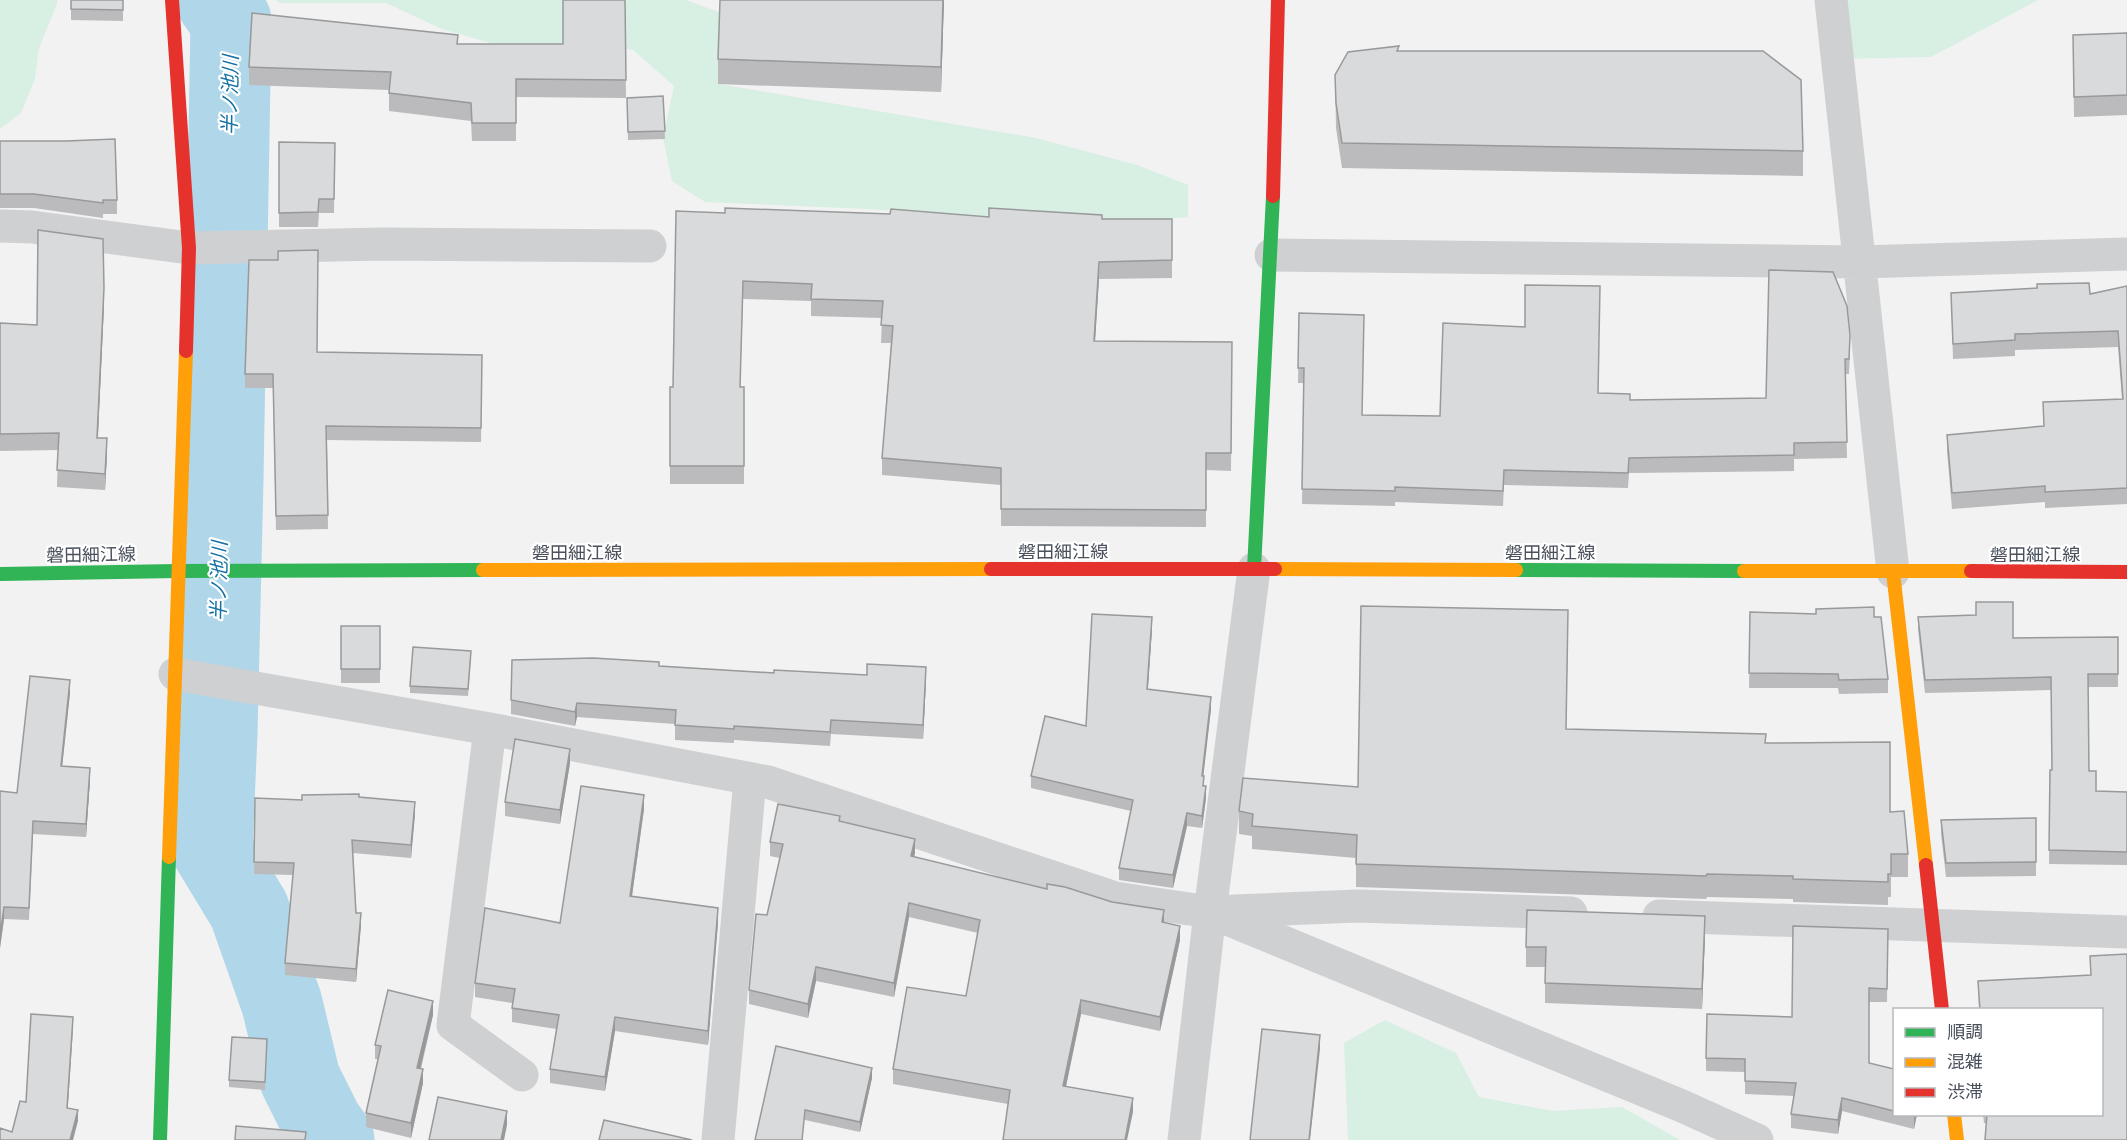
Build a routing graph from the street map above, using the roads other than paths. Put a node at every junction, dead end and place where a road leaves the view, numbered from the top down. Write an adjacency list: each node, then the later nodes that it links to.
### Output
1 (172, 0): 6 (street)
2 (1278, 0): 8 (street)
3 (1831, 0): 9 (street)
4 (0, 226): 6 (street)
5 (650, 246): 6 (street)
6 (189, 248): 11 (street)
7 (2127, 254): 9 (street)
8 (1271, 255): 9 (street); 10 (street)
9 (1861, 262): 12 (street)
10 (1254, 569): 11 (street, 磐田細江線); 12 (street, 磐田細江線); 18 (street)
11 (177, 571): 14 (street, 磐田細江線); 15 (street)
12 (1893, 572): 13 (street, 磐田細江線); 21 (street)
13 (2127, 572)
14 (0, 574)
15 (175, 674): 16 (street); 26 (street)
16 (490, 729): 17 (street); 24 (street)
17 (750, 779): 18 (street); 27 (street)
18 (1210, 912): 19 (street); 28 (street); 29 (street)
19 (1597, 914)
20 (1633, 915): 21 (street)
21 (1932, 925): 22 (street); 23 (street)
22 (2127, 932)
23 (1942, 1008)
24 (522, 1075)
25 (1954, 1116): 30 (street)
26 (160, 1140)
27 (718, 1140)
28 (1184, 1140)
29 (1757, 1140)
30 (1957, 1140)

